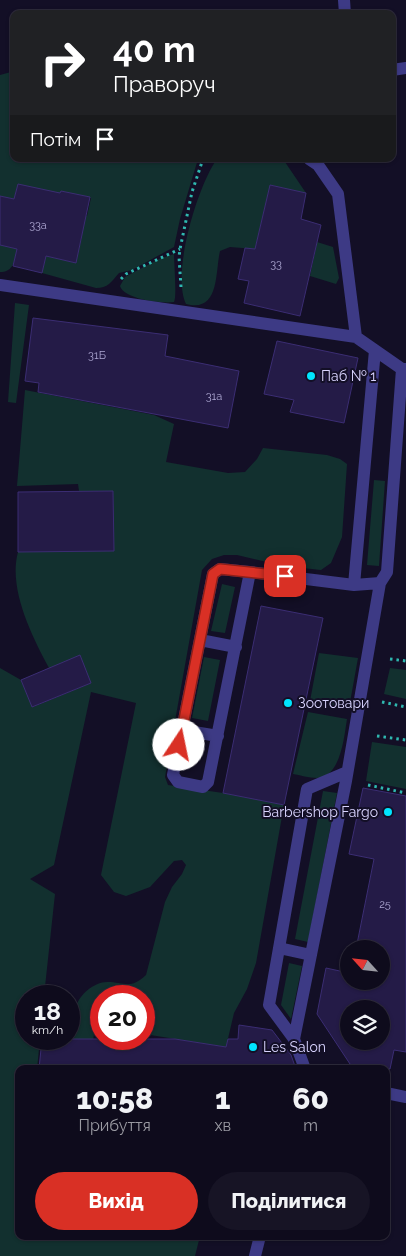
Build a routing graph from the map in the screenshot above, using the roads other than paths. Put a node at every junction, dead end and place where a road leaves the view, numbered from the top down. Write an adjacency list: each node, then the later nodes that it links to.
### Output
1 (314, 162): 3 (lane)
2 (0, 286): 3 (lane)
3 (356, 338): 4 (lane)
4 (375, 350): 5 (lane); 8 (lane)
5 (404, 369): 7 (lane)
6 (250, 572): 8 (lane); 9 (lane); 10 (lane)
7 (380, 583): 8 (lane); 13 (lane)
8 (354, 585)
9 (200, 640): 10 (lane); 11 (lane)
10 (236, 647): 12 (lane)
11 (182, 730): 12 (lane); 12 (lane)
12 (218, 736)
13 (346, 776): 14 (lane); 15 (lane)
14 (278, 948): 15 (lane); 16 (lane)
15 (311, 955): 16 (lane)
16 (294, 1039): 17 (lane)
17 (304, 1065)
18 (390, 1094): 19 (lane)
19 (406, 1097)
20 (259, 1240): 21 (lane)
21 (255, 1256)

